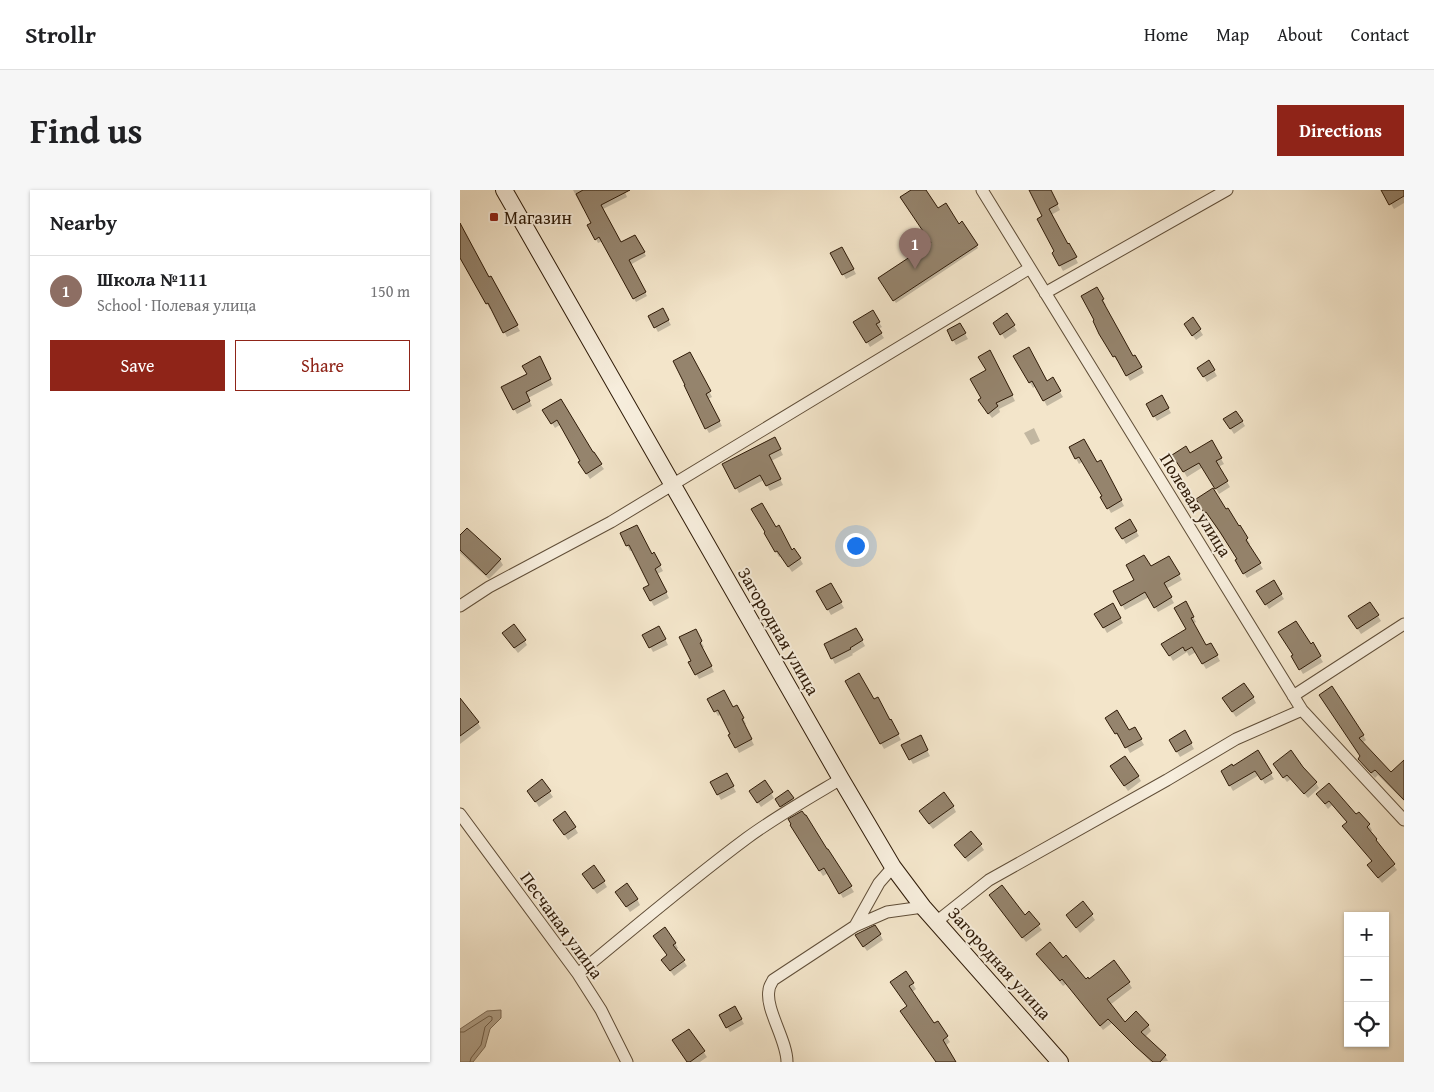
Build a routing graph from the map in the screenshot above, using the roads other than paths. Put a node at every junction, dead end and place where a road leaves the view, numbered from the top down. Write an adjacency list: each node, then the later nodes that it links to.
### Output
1 (504, 190): 6 (street, Загородная улица)
2 (982, 190): 4 (street, Полевая улица)
3 (1227, 190): 5 (street)
4 (1030, 268): 5 (street, Полевая улица); 6 (street)
5 (1045, 293): 9 (street, Полевая улица)
6 (673, 485): 7 (street); 11 (street, Загородная улица)
7 (460, 606)
8 (1404, 624): 9 (street)
9 (1293, 696): 10 (street, Полевая улица)
10 (1302, 710): 13 (street, Полевая улица); 16 (street)
11 (841, 779): 14 (street, Загородная улица); 18 (street)
12 (460, 814): 18 (street, Песчаная улица)
13 (1404, 820)
14 (893, 867): 15 (street, Загородная улица); 17 (street)
15 (923, 907): 16 (street, Загородная улица); 17 (street)
16 (936, 922): 21 (street, Загородная улица)
17 (854, 926): 20 (street)
18 (578, 974): 19 (street, Песчаная улица)
19 (627, 1062)
20 (787, 1062)
21 (1060, 1062)

